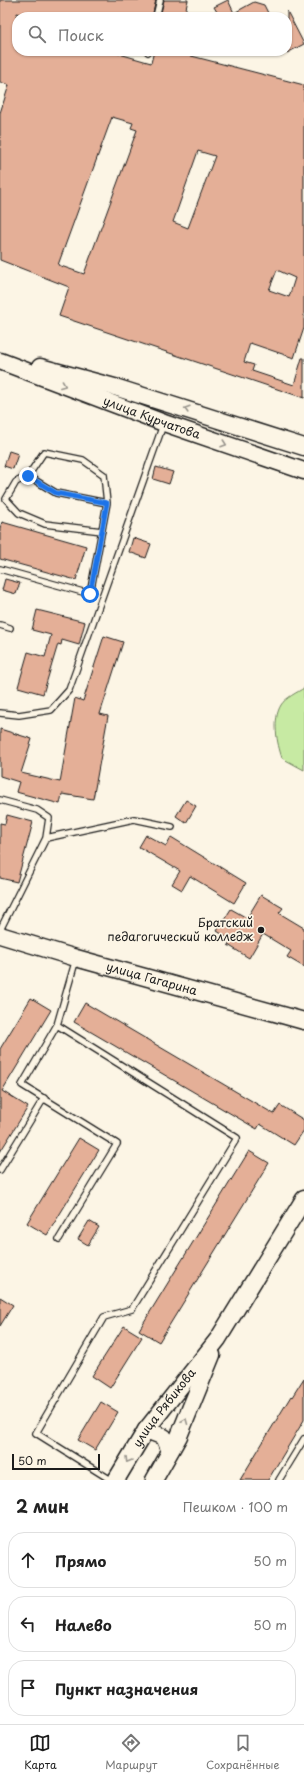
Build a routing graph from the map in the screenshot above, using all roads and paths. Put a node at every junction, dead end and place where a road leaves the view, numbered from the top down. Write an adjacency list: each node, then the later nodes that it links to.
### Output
1 (160, 0): 2 (lane)
2 (157, 12)
3 (0, 356): 6 (street, one-way to 3)
4 (0, 361): 5 (street, улица Курчатова, one-way to 5)
5 (164, 423): 7 (street, улица Курчатова, one-way to 7); 14 (lane)
6 (304, 447)
7 (304, 471)
8 (28, 476): 9 (lane); 9 (lane); 10 (lane)
9 (107, 503): 10 (lane)
10 (102, 532): 11 (lane)
11 (0, 569)
12 (0, 625): 13 (lane)
13 (10, 628)
14 (0, 713)
15 (0, 800): 17 (lane)
16 (172, 827): 17 (lane)
17 (46, 838): 18 (lane)
18 (0, 930)
19 (0, 935): 20 (street, улица Гагарина)
20 (76, 958): 21 (street, улица Гагарина); 22 (lane)
21 (304, 1021)
22 (57, 1025): 23 (lane); 31 (lane)
23 (44, 1098): 24 (lane); 26 (lane)
24 (0, 1170)
25 (304, 1199): 27 (street, улица Рябикова)
26 (59, 1239)
27 (218, 1339): 28 (street, улица Рябикова); 30 (street, улица Рябикова, one-way to 27)
28 (146, 1430): 30 (street); 32 (street, улица Рябикова, one-way to 32)
29 (304, 1439): 34 (lane)
30 (170, 1451): 33 (street, улица Рябикова)
31 (111, 1480)
32 (116, 1480)
33 (154, 1480)
34 (279, 1480)

